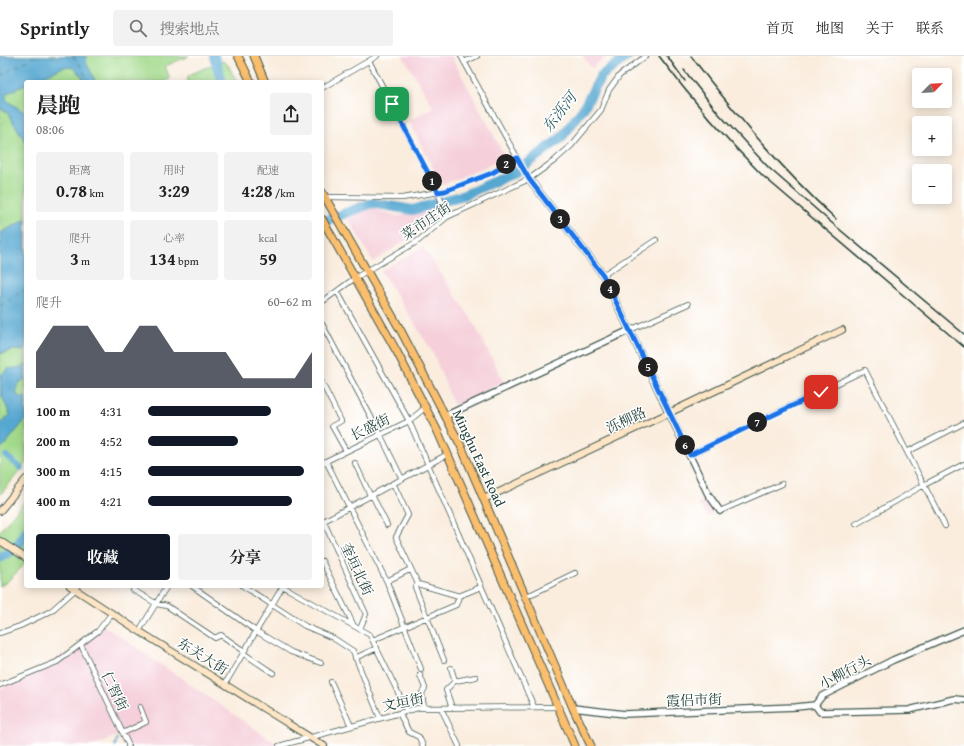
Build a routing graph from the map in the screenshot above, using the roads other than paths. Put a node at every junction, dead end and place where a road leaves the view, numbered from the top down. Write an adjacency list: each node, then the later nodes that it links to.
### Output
1 (238, 56): 9 (main road)
2 (254, 56): 10 (main road)
3 (377, 56): 7 (street)
4 (461, 56): 8 (street)
5 (477, 56): 8 (street)
6 (646, 56): 13 (street, 菜市庄街)
7 (370, 61): 11 (street); 14 (street)
8 (464, 62): 12 (street)
9 (250, 80)
10 (264, 80)
11 (324, 87)
12 (517, 158): 13 (street); 14 (street)
13 (529, 179): 16 (street, 菜市庄街); 20 (street)
14 (439, 194): 15 (street); 16 (street)
15 (324, 196): 19 (main road, Minghu East Road)
16 (447, 217): 19 (street, 菜市庄街)
17 (324, 222): 21 (main road, Minghu East Road)
18 (656, 240): 20 (street)
19 (367, 271): 21 (street, 菜市庄街); 31 (main road, Minghu East Road)
20 (603, 275): 26 (street)
21 (355, 278): 22 (street, 菜市庄街); 29 (main road, Minghu East Road)
22 (337, 291): 23 (street, 菜市庄街); 32 (street)
23 (324, 301)
24 (688, 304): 26 (street)
25 (324, 328): 34 (street)
26 (630, 330): 30 (street); 31 (street)
27 (842, 330): 30 (main road, 泺柳路)
28 (324, 387): 35 (street)
29 (426, 407): 32 (street, 长盛街); 37 (main road, Minghu East Road)
30 (669, 413): 38 (street); 50 (main road, 泺柳路)
31 (446, 416): 50 (main road, Minghu East Road)
32 (409, 421): 34 (street, 长盛街); 43 (street)
33 (964, 423): 36 (street)
34 (380, 434): 35 (street, 长盛街); 44 (street)
35 (346, 451): 39 (street, 长盛街)
36 (907, 452): 38 (street); 48 (street)
37 (448, 454): 43 (street); 108 (main road, Minghu East Road)
38 (690, 455): 53 (street)
39 (324, 462)
40 (355, 463): 49 (street)
41 (964, 464): 48 (street)
42 (324, 465): 51 (street)
43 (428, 465): 44 (street); 66 (street)
44 (402, 479): 46 (street)
45 (24, 481): 52 (main road)
46 (393, 483): 49 (street); 62 (street)
47 (782, 484): 53 (street)
48 (924, 485): 56 (street); 58 (street)
49 (371, 495): 51 (street); 57 (street)
50 (484, 500): 76 (main road, Minghu East Road)
51 (349, 507): 54 (street); 64 (street)
52 (0, 511)
53 (720, 511)
54 (324, 519)
55 (324, 524): 83 (street, 奎垣北街)
56 (856, 524)
57 (387, 525)
58 (945, 526)
59 (0, 542): 60 (main road)
60 (24, 557)
61 (324, 566): 81 (street)
62 (411, 569): 64 (street); 65 (street)
63 (575, 572): 76 (street)
64 (387, 581): 82 (street)
65 (418, 584): 75 (street); 80 (street)
66 (482, 587): 75 (street); 107 (street)
67 (73, 588): 87 (street)
68 (75, 588): 79 (main road, 东关大街)
69 (134, 588): 77 (street)
70 (166, 588): 77 (street)
71 (195, 588): 86 (street)
72 (245, 588): 78 (street)
73 (282, 588): 78 (street)
74 (287, 588): 81 (street)
75 (459, 596): 80 (street)
76 (526, 596): 112 (main road, Minghu East Road)
77 (156, 604): 85 (street); 91 (street)
78 (272, 605): 86 (street); 92 (street)
79 (112, 613): 85 (main road, 东关大街); 89 (street)
80 (427, 617): 82 (street); 93 (street)
81 (354, 626): 83 (street)
82 (405, 627): 88 (street); 96 (street)
83 (360, 629): 88 (street)
84 (964, 630): 105 (street, 小柳行头)
85 (139, 631): 102 (main road, 东关大街)
86 (256, 631): 91 (street); 94 (street)
87 (0, 633)
88 (373, 640): 90 (street)
89 (81, 645): 103 (street); 117 (street, 仁智街)
90 (376, 648): 92 (street); 113 (street)
91 (244, 652): 97 (street); 102 (street)
92 (355, 658): 115 (street)
93 (444, 660)
94 (321, 663)
95 (451, 668): 100 (street)
96 (421, 669)
97 (274, 673)
98 (420, 674): 109 (street)
99 (476, 677): 100 (street)
100 (455, 681): 111 (street)
101 (331, 682): 116 (street)
102 (225, 684): 118 (main road, 东关大街)
103 (0, 685)
104 (964, 700): 105 (street, 小柳行头)
105 (815, 705): 112 (street, 霞侣市街)
106 (140, 707): 117 (street)
107 (534, 707): 108 (street, 文垣街); 111 (street, 文垣街)
108 (559, 707): 124 (main road, Minghu East Road)
109 (424, 708): 110 (street, 文垣街); 113 (street, 文垣街)
110 (441, 708): 111 (street, 文垣街); 123 (street)
111 (452, 708)
112 (573, 708): 125 (main road, Minghu East Road)
113 (406, 711): 114 (street, 文垣街)
114 (399, 713): 115 (street, 文垣街); 122 (street)
115 (380, 718): 116 (street, 文垣街)
116 (351, 726): 118 (street, 文垣街)
117 (123, 733): 119 (street, 仁智街)
118 (309, 737): 120 (street, 文垣街); 121 (main road, 东关大街)
119 (128, 745)
120 (279, 746)
121 (324, 746)
122 (423, 746)
123 (459, 746)
124 (575, 746)
125 (591, 746)

